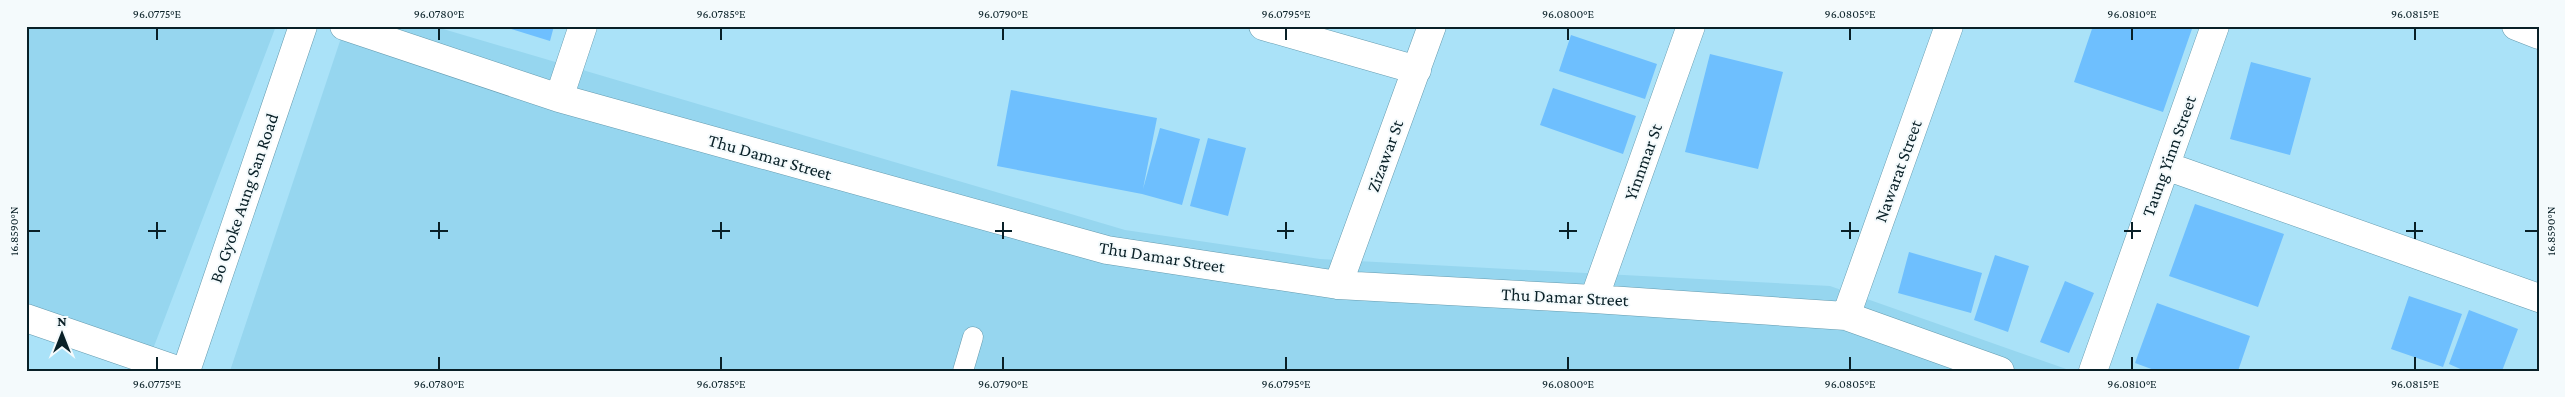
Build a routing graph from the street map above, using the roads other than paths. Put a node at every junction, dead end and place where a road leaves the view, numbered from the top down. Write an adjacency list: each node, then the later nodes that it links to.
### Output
1 (303, 26): 21 (street, Bo Gyoke Aung San Road)
2 (344, 26): 12 (street, Thu Damar Street)
3 (583, 26): 12 (street)
4 (1263, 26): 11 (street)
5 (1432, 26): 11 (street, Zizawar St)
6 (1691, 26): 16 (street, Yinnmar St)
7 (1949, 26): 17 (street, Nawarat Street)
8 (2215, 26): 13 (street, Taung Yinn Street)
9 (2516, 26): 10 (street)
10 (2539, 34)
11 (1417, 70): 14 (street, Zizawar St)
12 (559, 98): 14 (street, Thu Damar Street)
13 (2166, 166): 15 (street); 24 (street, Taung Yinn Street)
14 (1338, 285): 16 (street, Thu Damar Street)
15 (2539, 298)
16 (1594, 299): 17 (street, Thu Damar Street)
17 (1846, 316): 23 (street, Thu Damar Street)
18 (26, 318): 20 (street)
19 (973, 337): 22 (lane)
20 (180, 371)
21 (186, 371)
22 (963, 371)
23 (2000, 371)
24 (2093, 371)

